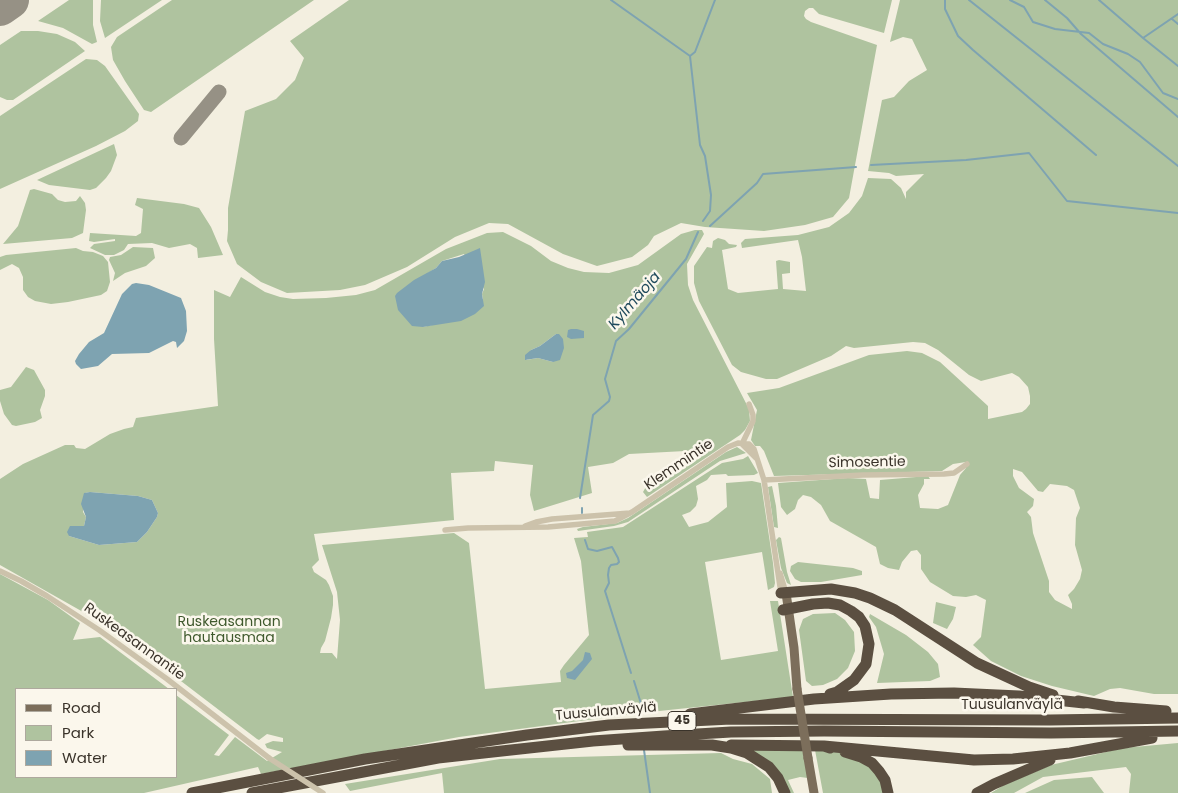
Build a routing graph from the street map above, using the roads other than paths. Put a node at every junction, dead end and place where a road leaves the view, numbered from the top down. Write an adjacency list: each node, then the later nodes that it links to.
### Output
1 (749, 404): 2 (street)
2 (742, 444): 4 (street); 5 (street, Klemmintie)
3 (968, 464): 4 (street, Simosentie)
4 (764, 480): 7 (street)
5 (445, 530)
6 (0, 571): 9 (street, Ruskeasannantie, bridge)
7 (783, 593): 8 (main road); 12 (highway)
8 (785, 609): 11 (highway); 26 (main road, bridge)
9 (177, 688)
10 (178, 688): 24 (street, Ruskeasannantie, bridge)
11 (814, 699): 12 (highway); 15 (highway)
12 (1084, 703): 13 (highway)
13 (1178, 712)
14 (1178, 718): 15 (highway, Tuusulanväylä / 45)
15 (609, 725): 22 (highway, Tuusulanväylä / 45)
16 (1178, 731): 20 (highway, Tuusulanväylä / 45)
17 (1178, 736): 21 (highway)
18 (712, 745): 19 (highway); 20 (highway); 25 (highway)
19 (824, 746): 21 (highway); 27 (highway)
20 (529, 747): 23 (highway, Tuusulanväylä / 45)
21 (1070, 753): 28 (highway)
22 (192, 793)
23 (252, 793)
24 (322, 793)
25 (785, 793)
26 (814, 793)
27 (888, 793)
28 (977, 793)

